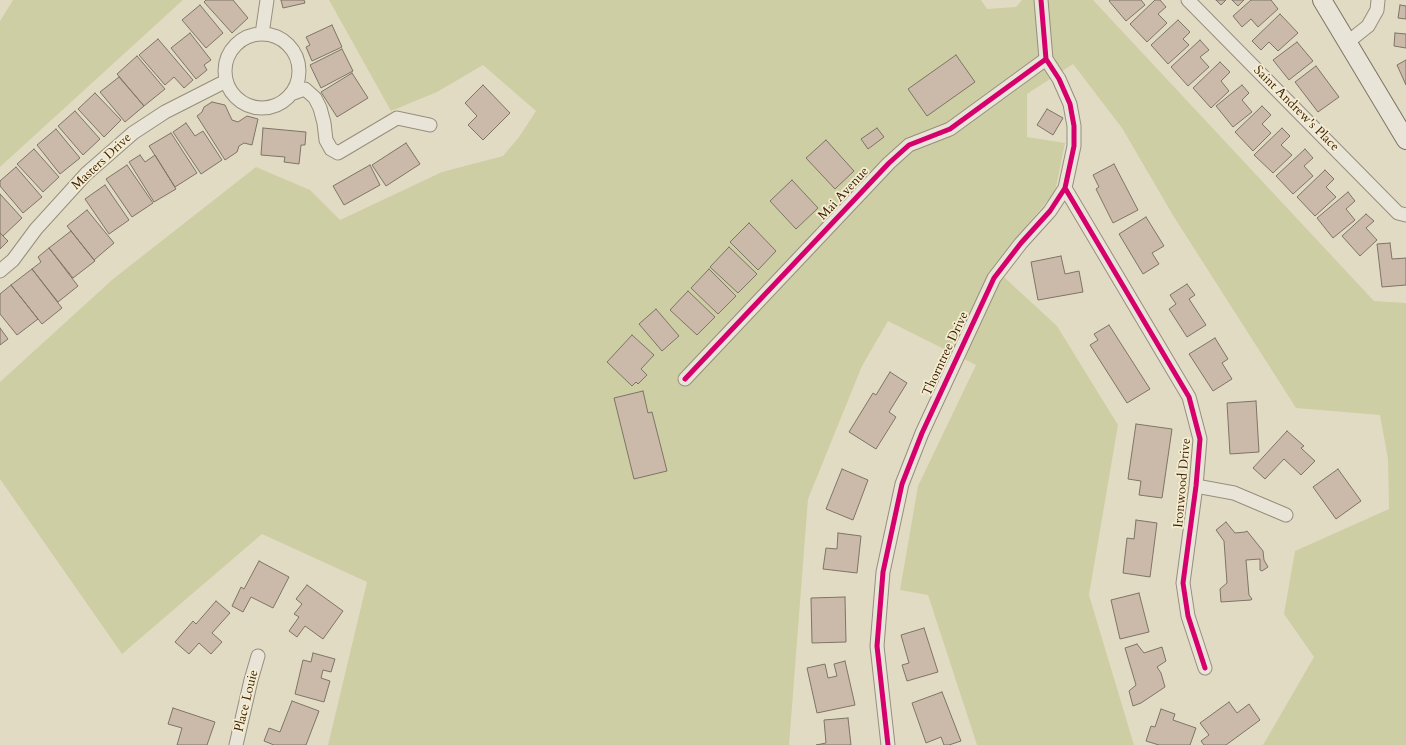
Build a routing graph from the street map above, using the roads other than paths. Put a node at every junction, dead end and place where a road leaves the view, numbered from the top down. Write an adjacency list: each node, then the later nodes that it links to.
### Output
1 (267, 0): 6 (street)
2 (1041, 0): 8 (street, Thorntree Drive)
3 (1188, 0): 14 (street, Saint Andrew's Place)
4 (1322, 0): 7 (main road)
5 (1378, 0): 7 (street)
6 (262, 34): 9 (street); 10 (street)
7 (1348, 42): 12 (main road)
8 (1046, 59): 13 (street, Thorntree Drive); 16 (street, Mai Avenue)
9 (226, 81): 10 (street); 15 (street, Masters Drive)
10 (291, 94): 11 (street)
11 (430, 125)
12 (1406, 140)
13 (1065, 188): 17 (street, Ironwood Drive); 22 (street, Thorntree Drive)
14 (1406, 215)
15 (0, 271)
16 (685, 379)
17 (1196, 486): 18 (street); 20 (street, Ironwood Drive)
18 (1286, 515)
19 (258, 656): 21 (street, Place Louie)
20 (1205, 668)
21 (236, 745)
22 (888, 745)

